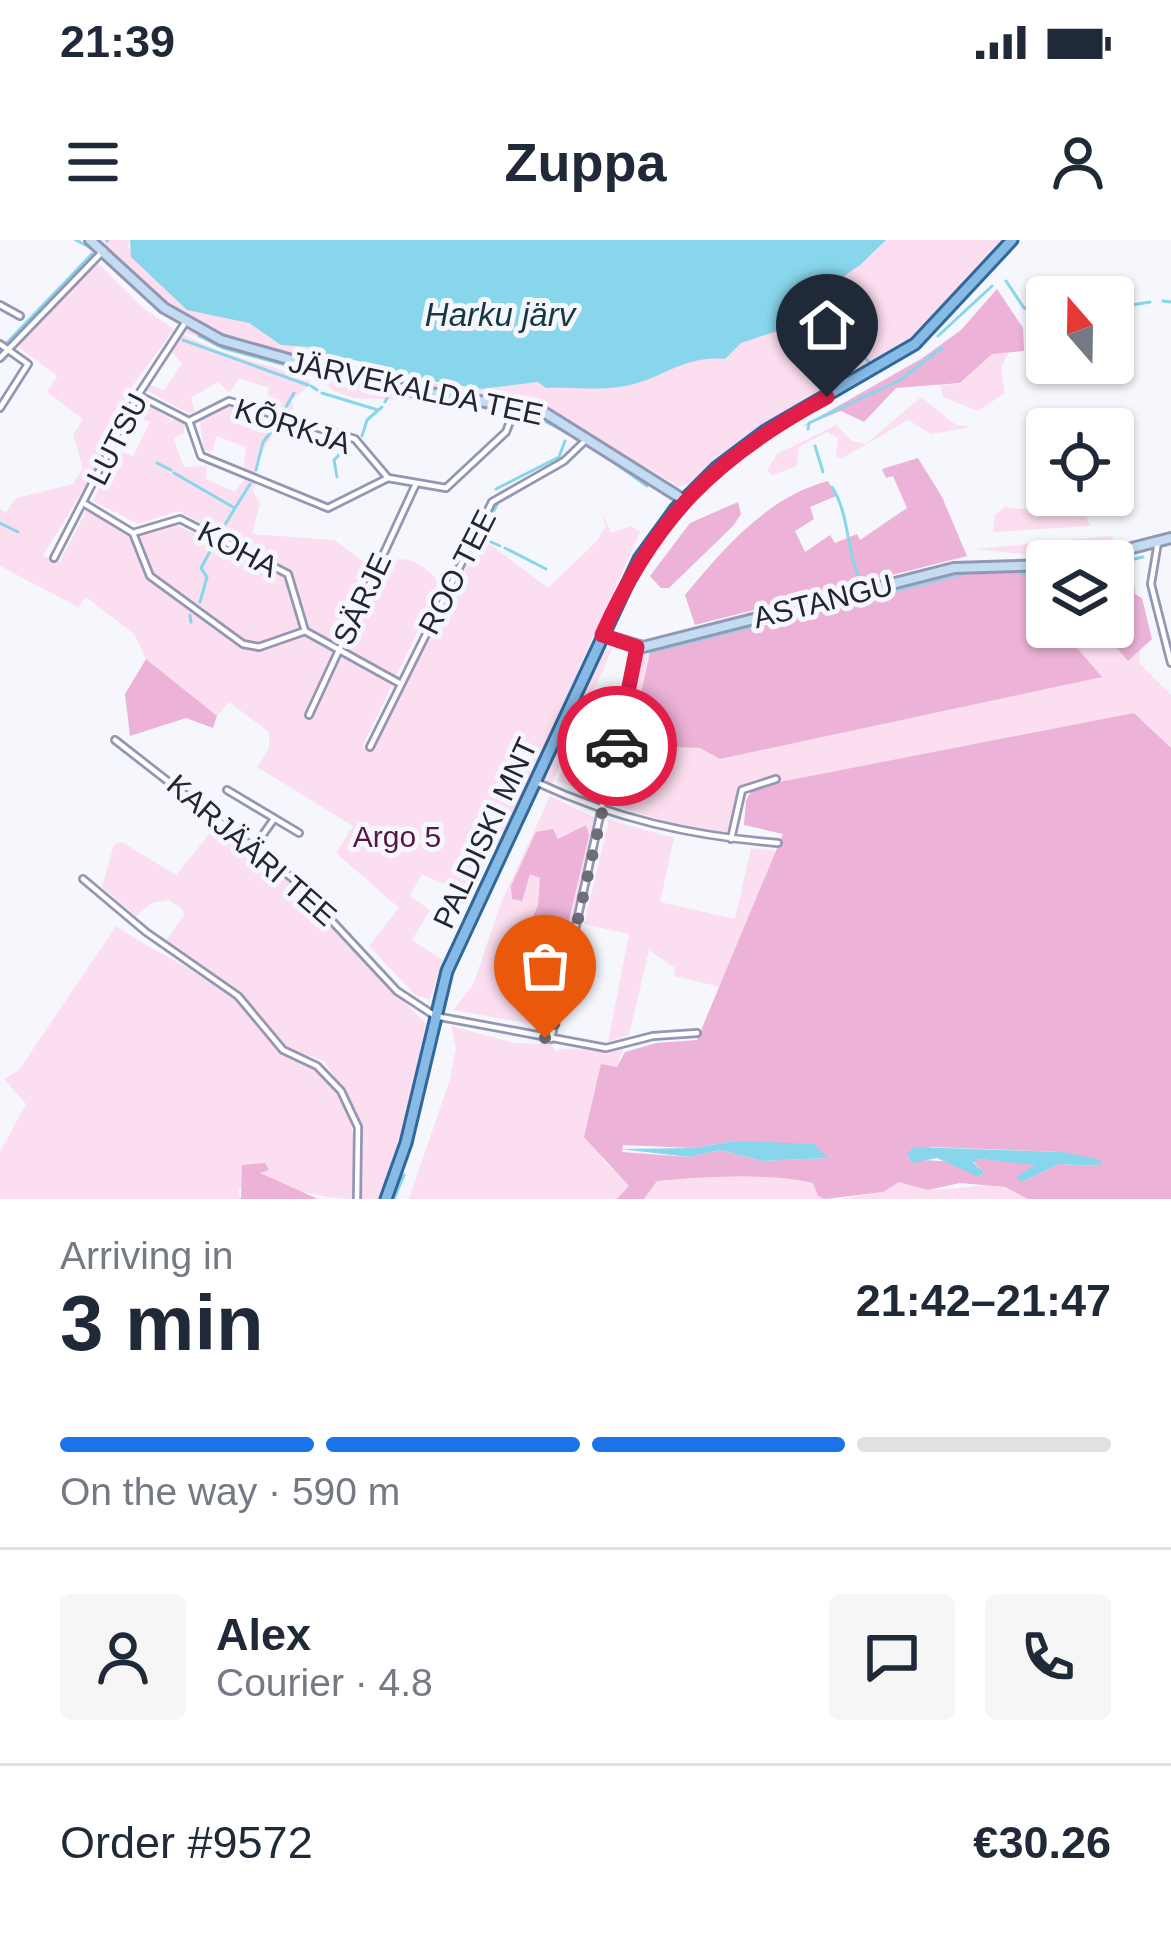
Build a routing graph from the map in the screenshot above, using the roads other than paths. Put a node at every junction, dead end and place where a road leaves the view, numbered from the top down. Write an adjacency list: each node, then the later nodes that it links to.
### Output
1 (90, 240): 3 (street, JÄRVEKALDA TEE)
2 (1012, 240): 16 (main road, PALDISKI MNT)
3 (104, 250): 6 (street, JÄRVEKALDA TEE); 7 (street)
4 (0, 305): 5 (street)
5 (20, 316)
6 (186, 322): 9 (street, LUTSU); 10 (street, JÄRVEKALDA TEE)
7 (4, 347): 8 (street); 11 (street)
8 (0, 358)
9 (138, 395): 12 (street, KÕRKJA); 17 (street, LUTSU)
10 (516, 406): 13 (street, JÄRVEKALDA TEE); 15 (street)
11 (0, 409)
12 (189, 421): 14 (street, KÕRKJA); 14 (street, KÕRKJA)
13 (587, 438): 16 (street, JÄRVEKALDA TEE); 31 (street, ROO TEE)
14 (388, 478): 15 (street)
15 (416, 484): 29 (street, SÄRJE)
16 (684, 500): 25 (main road, PALDISKI MNT)
17 (85, 504): 18 (street); 22 (street, LUTSU)
18 (133, 533): 24 (street); 24 (street, KOHA)
19 (1171, 538): 20 (street)
20 (1158, 542): 21 (street); 26 (street)
21 (1134, 548)
22 (53, 558)
23 (1026, 564): 27 (street, ASTANGU)
24 (305, 631): 29 (street)
25 (602, 635): 27 (street); 36 (main road, PALDISKI MNT)
26 (1166, 644): 28 (street); 30 (street)
27 (637, 647): 38 (street)
28 (1158, 647)
29 (339, 650): 31 (street); 32 (street, SÄRJE)
30 (1171, 664)
31 (399, 683): 34 (street, ROO TEE)
32 (309, 715)
33 (115, 740): 43 (street, KARJÄÄRI TEE)
34 (370, 747)
35 (776, 779): 41 (street)
36 (535, 782): 38 (street); 45 (main road, PALDISKI MNT)
37 (227, 790): 39 (street)
38 (603, 811): 41 (street); 47 (street)
39 (274, 819): 40 (street); 43 (street)
40 (299, 833)
41 (731, 839): 42 (street)
42 (778, 843)
43 (254, 847): 45 (street, KARJÄÄRI TEE)
44 (83, 879): 48 (street)
45 (435, 1016): 47 (street); 49 (main road, PALDISKI MNT)
46 (697, 1033): 47 (street)
47 (551, 1039)
48 (357, 1199)
49 (386, 1199)

